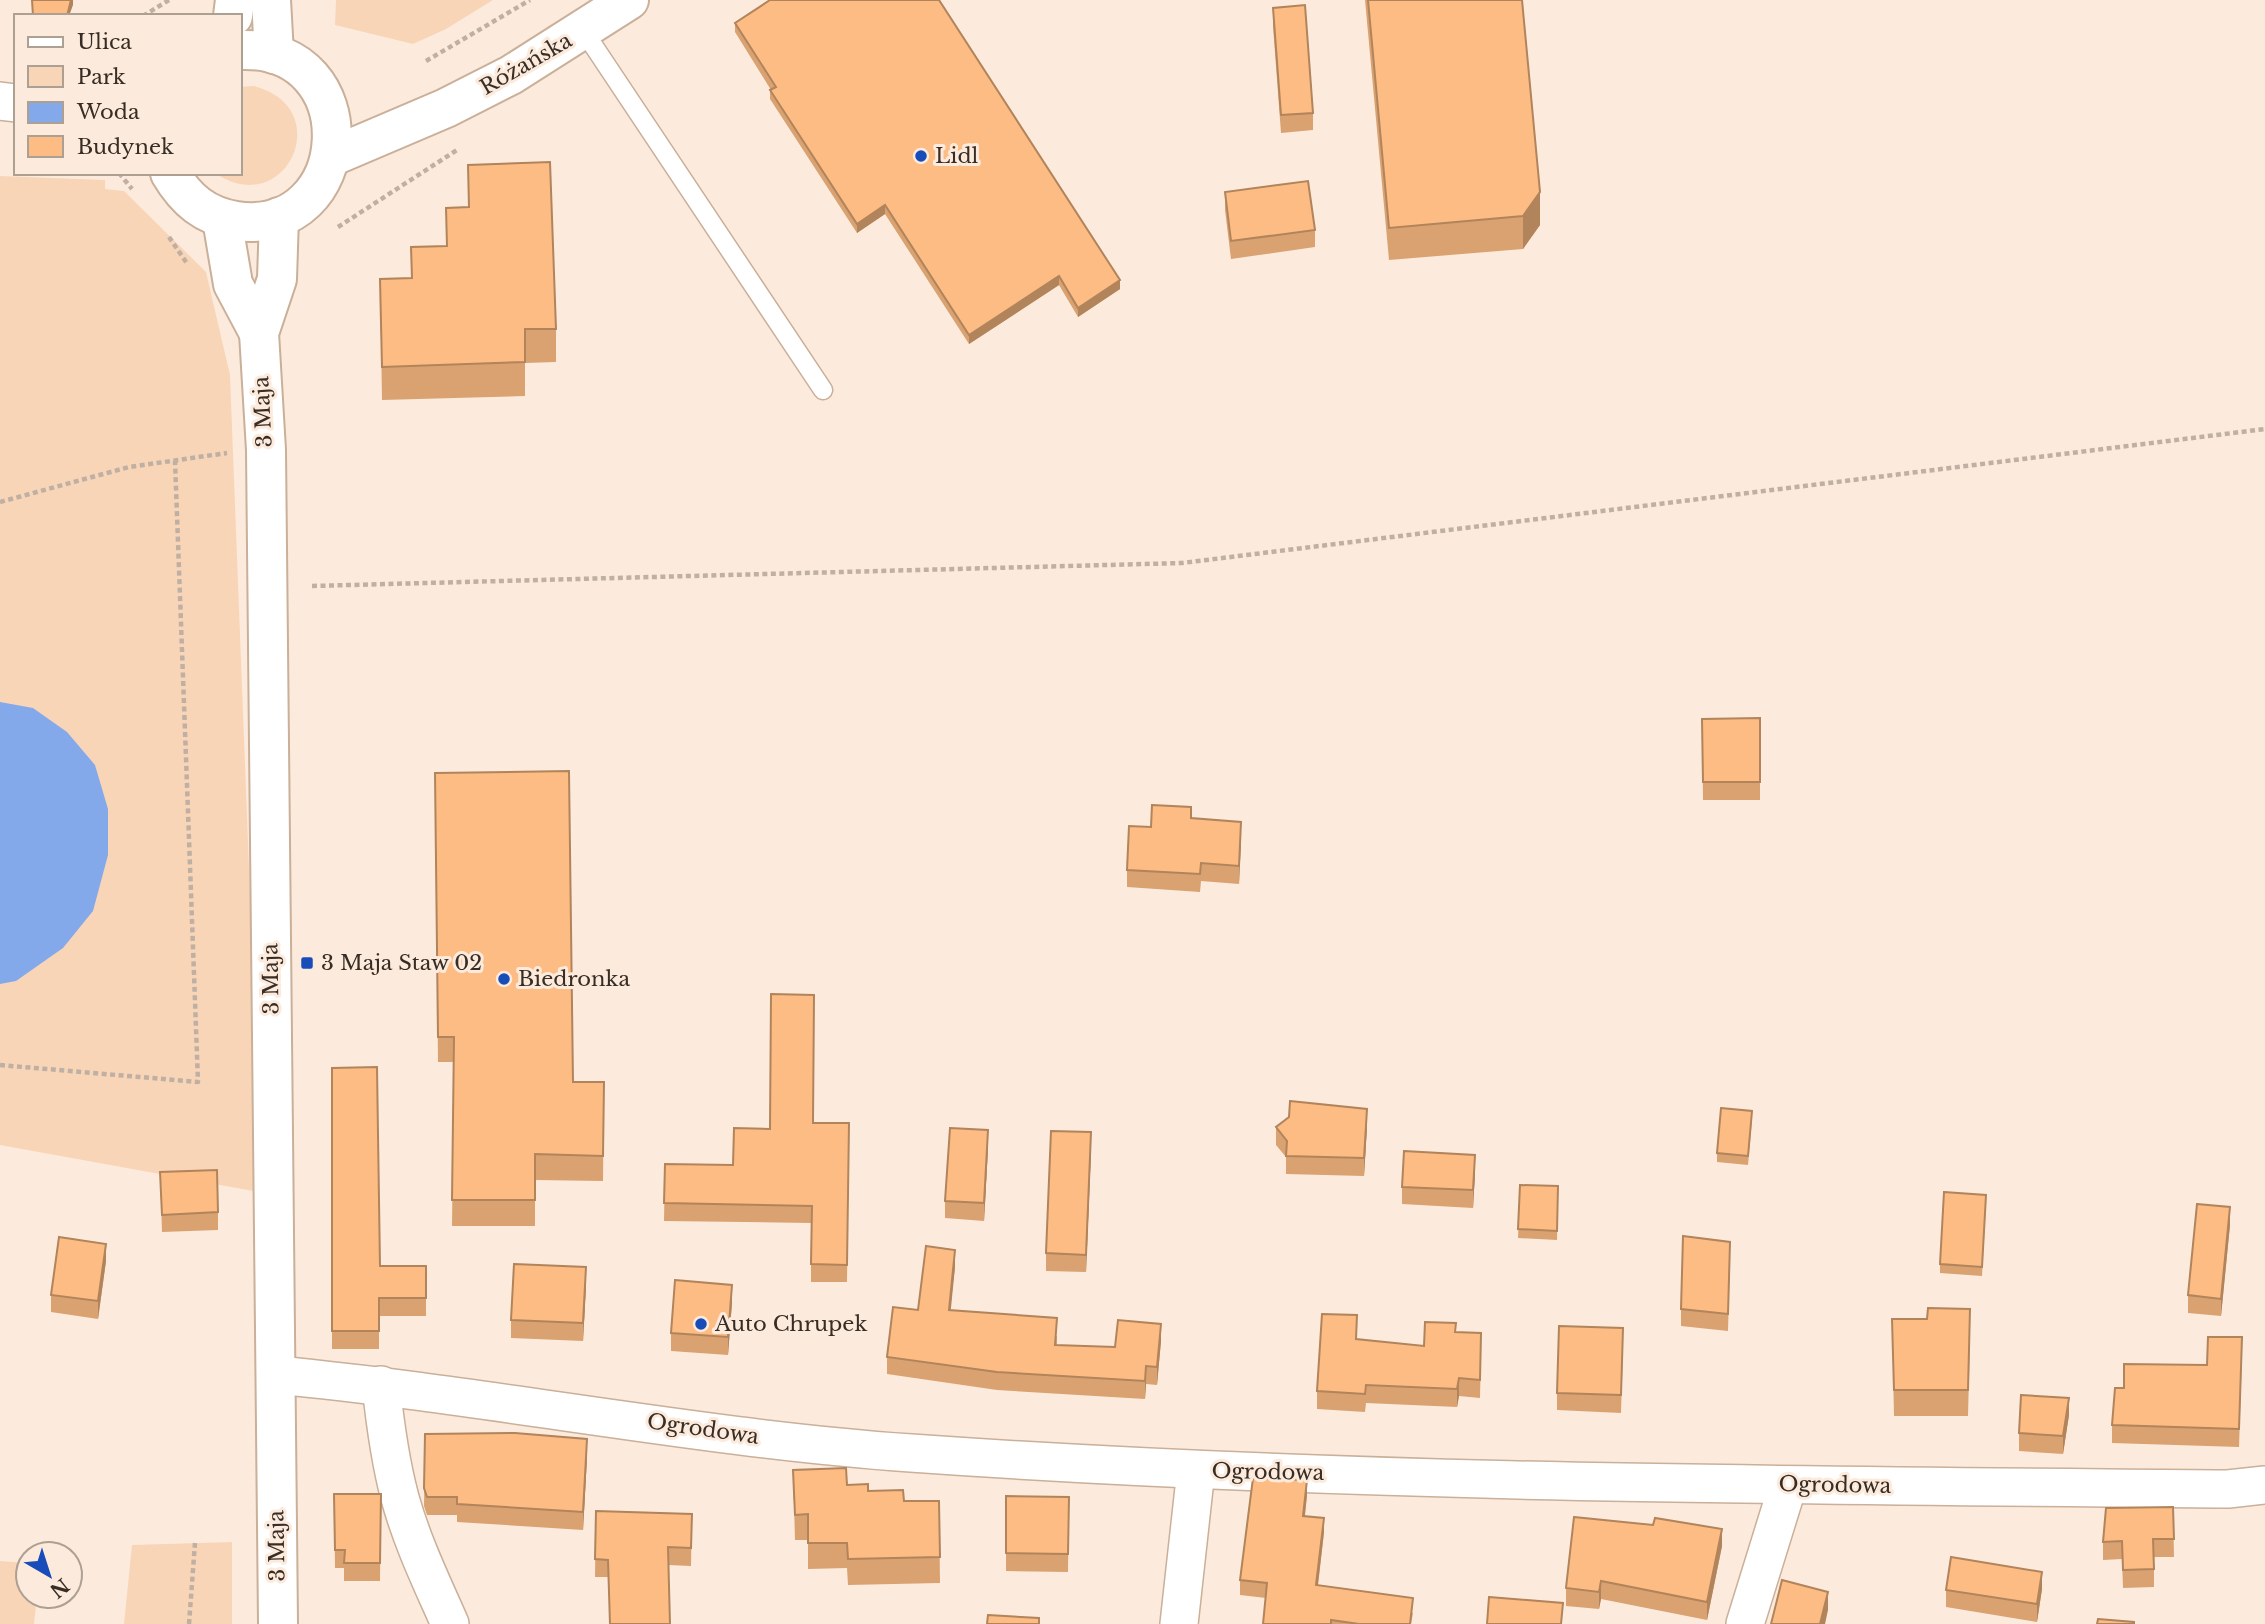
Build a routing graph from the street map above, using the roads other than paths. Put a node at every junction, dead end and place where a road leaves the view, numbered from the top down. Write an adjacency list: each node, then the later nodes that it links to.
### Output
1 (271, 0): 4 (street)
2 (629, 0): 3 (street, Różańska)
3 (583, 30): 6 (street, Różańska); 12 (lane)
4 (257, 52): 5 (street)
5 (331, 114): 6 (street, Różańska); 7 (street)
6 (417, 118): 7 (street, Różańska)
7 (331, 157): 9 (street)
8 (171, 175): 10 (street)
9 (279, 217): 10 (street); 11 (street, 3 Maja)
10 (222, 219): 11 (street, 3 Maja)
11 (259, 333): 13 (street, 3 Maja)
12 (823, 390)
13 (276, 1375): 14 (street, Ogrodowa); 18 (street, 3 Maja)
14 (381, 1385): 15 (street, Ogrodowa); 19 (street)
15 (1196, 1470): 16 (street, Ogrodowa); 20 (street)
16 (1788, 1485): 17 (street, Ogrodowa); 21 (street)
17 (2265, 1485)
18 (278, 1624)
19 (450, 1624)
20 (1179, 1624)
21 (1745, 1624)

